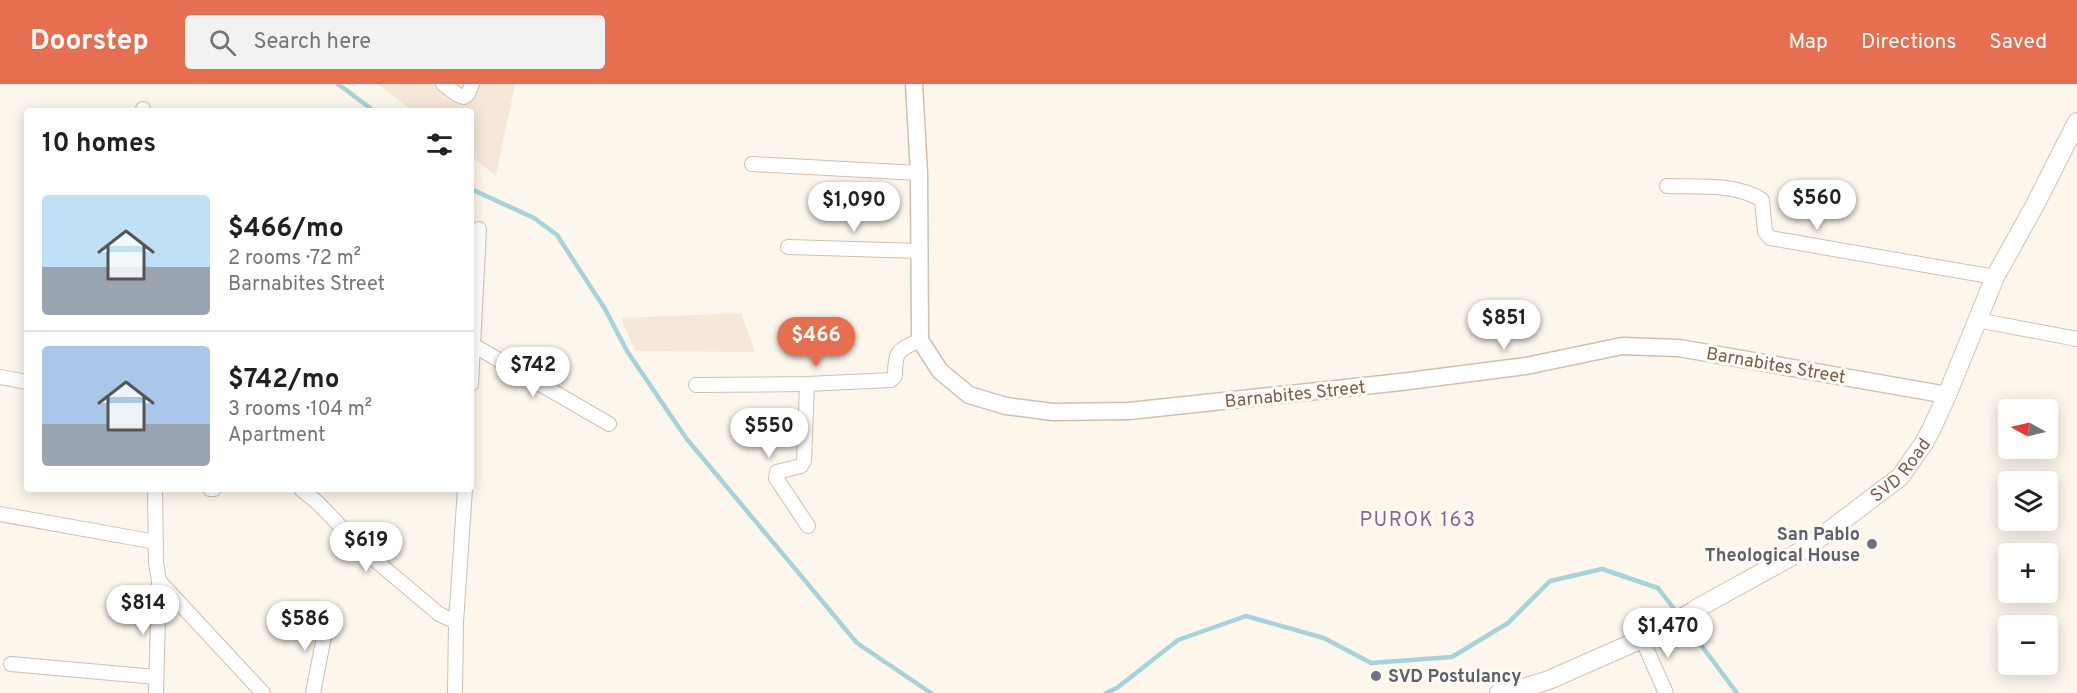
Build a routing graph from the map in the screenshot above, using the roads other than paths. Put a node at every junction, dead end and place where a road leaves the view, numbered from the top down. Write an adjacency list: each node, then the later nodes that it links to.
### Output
1 (443, 84): 2 (street)
2 (472, 84)
3 (914, 84): 6 (street)
4 (2077, 122): 11 (main road, SVD Road)
5 (752, 164): 6 (street)
6 (919, 173): 10 (street)
7 (1667, 186): 11 (street)
8 (479, 229): 12 (street)
9 (788, 247): 10 (street)
10 (919, 251): 15 (street)
11 (1995, 277): 13 (main road, SVD Road)
12 (474, 284)
13 (1977, 320): 14 (street); 21 (main road, SVD Road)
14 (2077, 339)
15 (920, 340): 19 (street); 21 (street, Barnabites Street)
16 (474, 346): 22 (street)
17 (0, 377): 18 (street)
18 (24, 381)
19 (807, 384): 20 (street); 27 (street)
20 (696, 385)
21 (1947, 395): 30 (main road, SVD Road)
22 (609, 424)
23 (155, 492): 28 (street)
24 (305, 492): 33 (street)
25 (465, 492): 33 (street)
26 (0, 514): 28 (street)
27 (808, 526)
28 (156, 542): 29 (street)
29 (159, 580): 36 (street); 38 (street)
30 (1696, 609): 32 (street, SVD Road)
31 (328, 616): 39 (street)
32 (1674, 621): 34 (main road, SVD Road)
33 (456, 622): 40 (street)
34 (1641, 639): 41 (main road, SVD Road); 42 (street)
35 (11, 664): 36 (street)
36 (156, 677): 37 (street)
37 (156, 693)
38 (262, 693)
39 (314, 693)
40 (455, 693)
41 (1499, 693)
42 (1666, 693)

